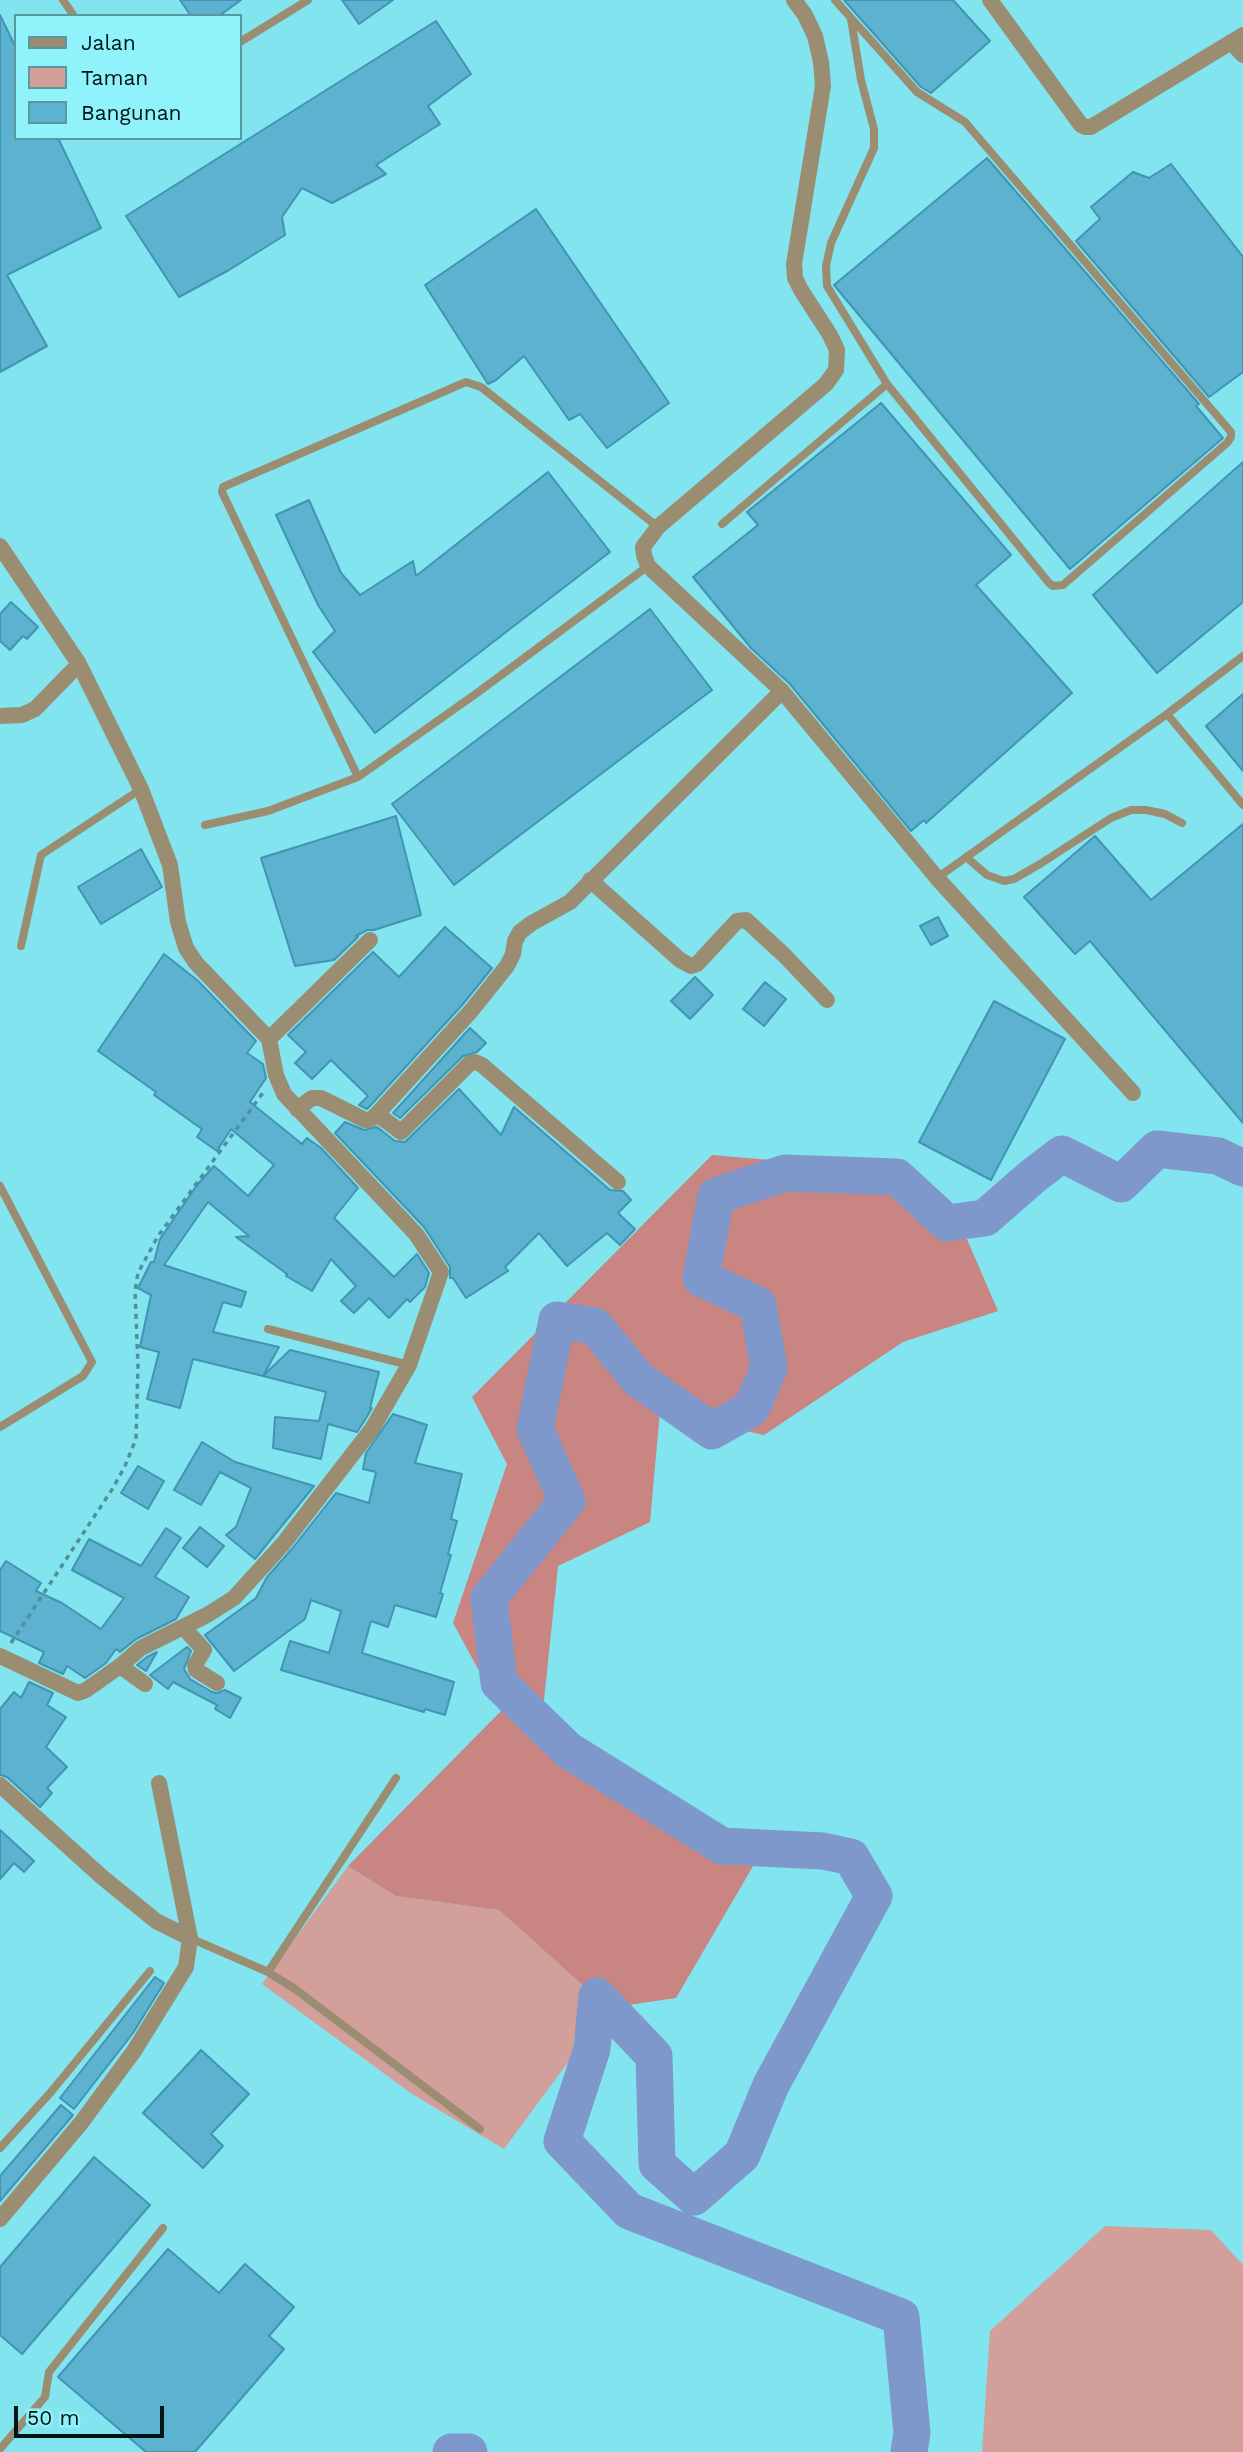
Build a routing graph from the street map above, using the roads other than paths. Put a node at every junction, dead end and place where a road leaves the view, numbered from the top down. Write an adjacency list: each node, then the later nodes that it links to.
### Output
1 (308, 0): 7 (lane)
2 (794, 0): 11 (street)
3 (835, 0): 5 (lane)
4 (990, 0): 6 (street)
5 (851, 19): 9 (lane); 9 (lane)
6 (1237, 38): 8 (street)
7 (242, 41)
8 (1243, 55)
9 (887, 384): 10 (lane)
10 (722, 524)
11 (658, 527): 13 (street); 19 (lane)
12 (0, 546): 15 (street)
13 (648, 566): 16 (street); 19 (lane)
14 (1243, 656): 17 (lane)
15 (79, 664): 18 (street); 20 (street)
16 (782, 691): 25 (street); 26 (street)
17 (1167, 714): 21 (lane); 24 (lane)
18 (0, 716)
19 (358, 777): 23 (lane)
20 (141, 789): 28 (lane); 30 (street)
21 (1243, 805)
22 (1182, 823): 24 (lane)
23 (205, 825)
24 (966, 857): 25 (lane)
25 (937, 878): 31 (street)
26 (590, 880): 29 (street); 33 (street)
27 (370, 940): 30 (street)
28 (21, 946)
29 (827, 1000)
30 (269, 1039): 32 (street)
31 (1133, 1093)
32 (297, 1109): 33 (street); 37 (street)
33 (377, 1114): 34 (street)
34 (618, 1182)
35 (0, 1186): 38 (lane)
36 (268, 1329): 37 (lane)
37 (409, 1365): 39 (street)
38 (0, 1427)
39 (184, 1628): 41 (street); 42 (street)
40 (1, 1658): 41 (street)
41 (120, 1667): 43 (street)
42 (217, 1683)
43 (145, 1684)
44 (396, 1778): 49 (lane)
45 (159, 1783): 47 (street)
46 (0, 1785): 47 (street)
47 (190, 1938): 49 (lane); 52 (street)
48 (150, 1971): 51 (lane)
49 (268, 1972): 50 (lane)
50 (480, 2129)
51 (0, 2148)
52 (0, 2219)
53 (163, 2228): 54 (lane)
54 (0, 2449)

